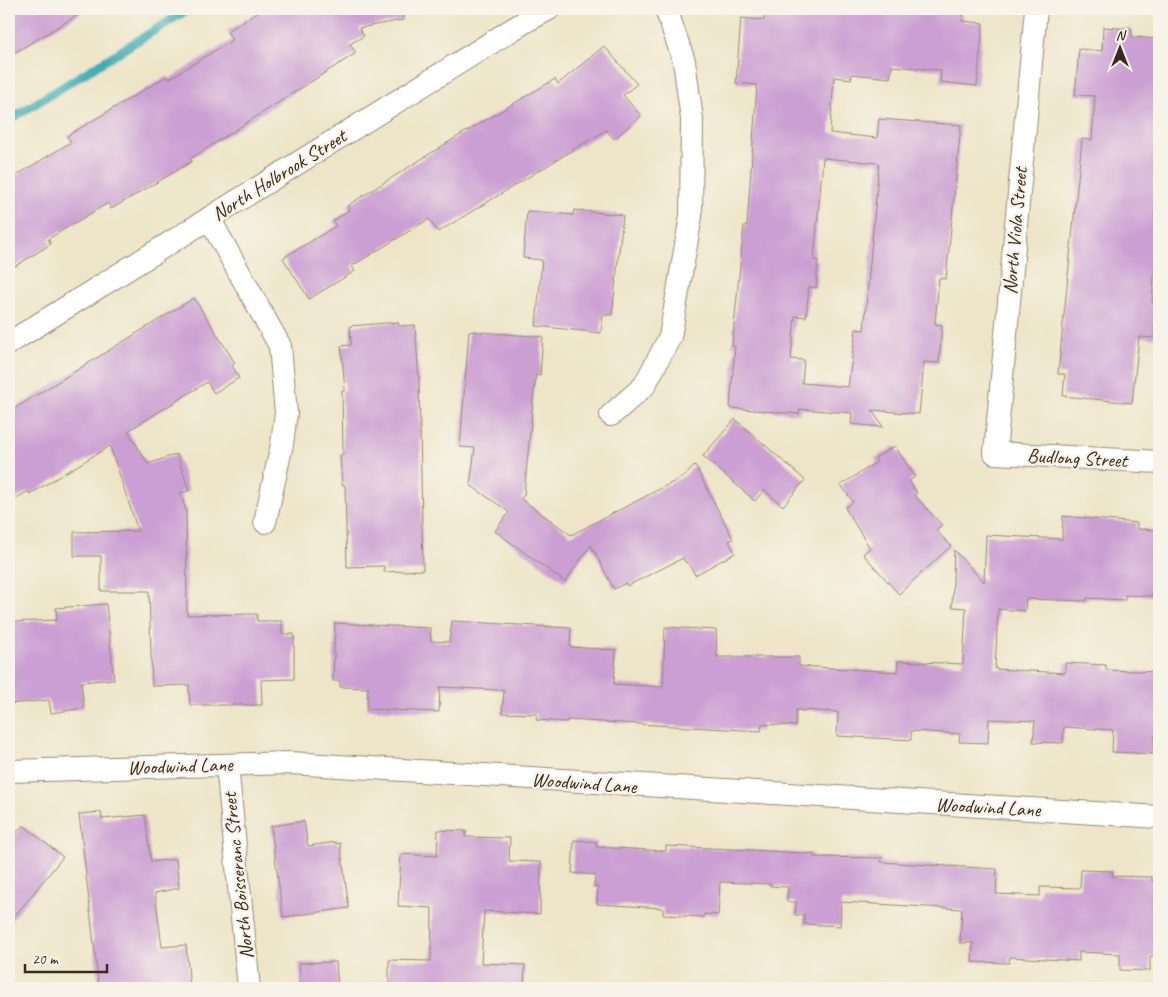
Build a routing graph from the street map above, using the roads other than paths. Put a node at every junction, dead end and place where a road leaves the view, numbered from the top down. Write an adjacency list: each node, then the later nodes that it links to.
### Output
1 (549, 9): 4 (street, North Holbrook Street)
2 (666, 9): 6 (street)
3 (1036, 9): 7 (street, North Viola Street)
4 (209, 218): 5 (street, North Holbrook Street); 9 (street)
5 (9, 343)
6 (611, 415)
7 (995, 453): 8 (street, Budlong Street)
8 (1159, 462)
9 (265, 522)
10 (227, 765): 11 (street, Woodwind Lane); 12 (street, Woodwind Lane); 13 (street, North Boisseranc Street)
11 (9, 771)
12 (1159, 817)
13 (249, 988)

